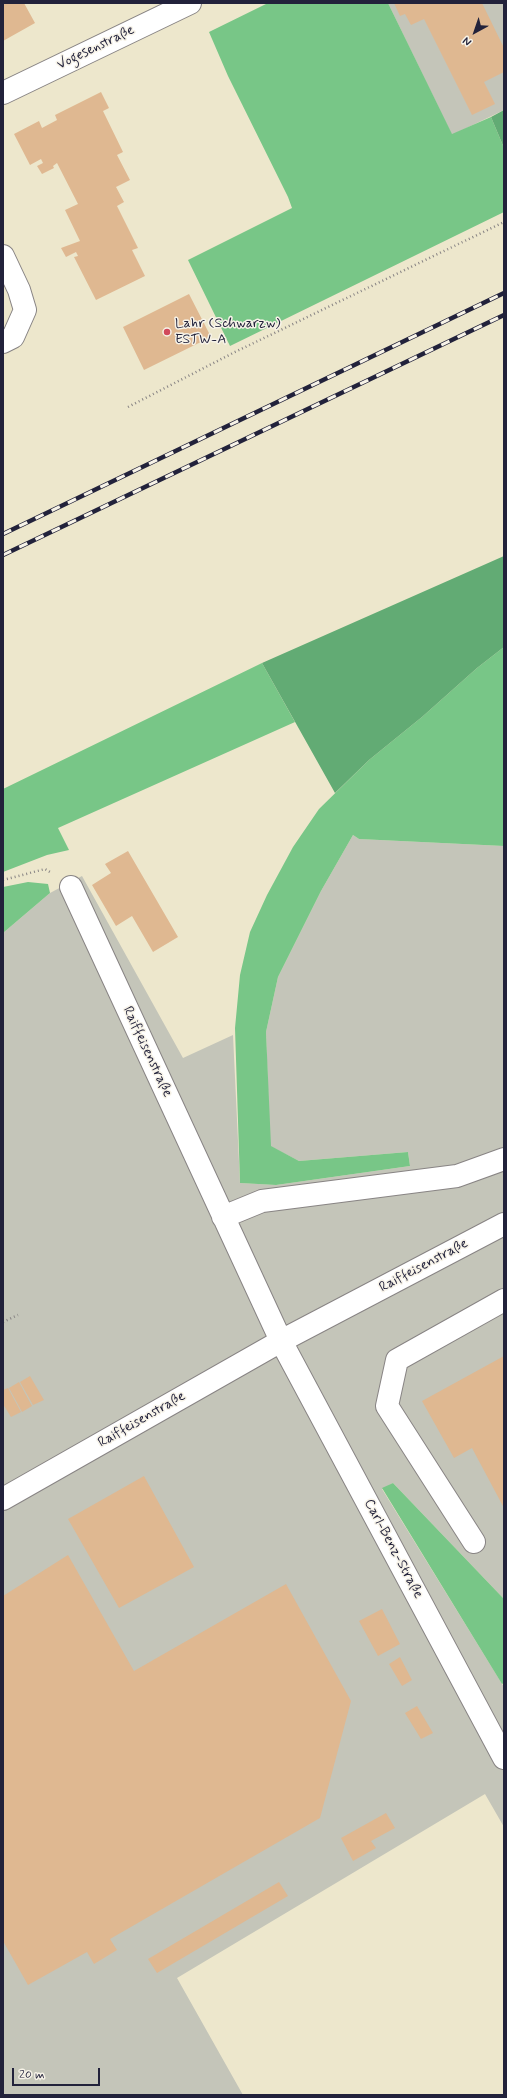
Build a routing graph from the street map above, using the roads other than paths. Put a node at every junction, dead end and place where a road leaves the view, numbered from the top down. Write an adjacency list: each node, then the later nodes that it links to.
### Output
1 (190, 3): 2 (street, Vogesenstraße)
2 (3, 93)
3 (3, 256): 4 (street)
4 (3, 342)
5 (71, 887): 7 (street, Raiffeisenstraße)
6 (504, 1159): 7 (street)
7 (223, 1217): 10 (street, Raiffeisenstraße)
8 (504, 1224): 10 (street, Raiffeisenstraße)
9 (504, 1300): 12 (street)
10 (281, 1341): 11 (street, Raiffeisenstraße); 13 (street, Carl-Benz-Straße)
11 (3, 1499)
12 (474, 1542)
13 (504, 1758)

